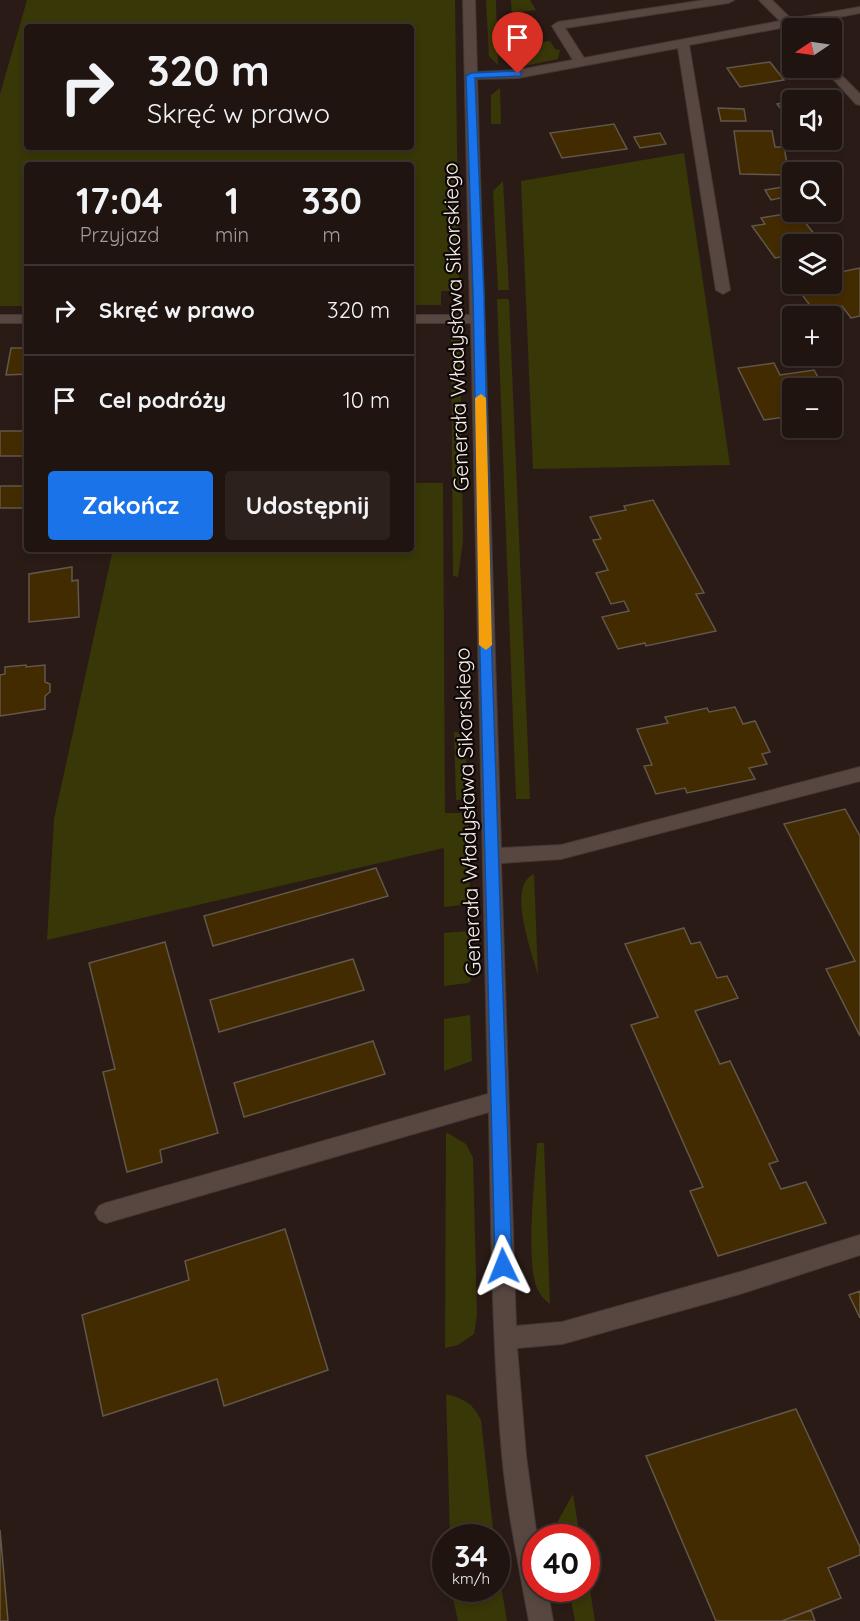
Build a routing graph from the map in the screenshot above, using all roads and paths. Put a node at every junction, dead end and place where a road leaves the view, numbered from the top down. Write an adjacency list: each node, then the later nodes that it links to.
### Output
1 (469, 0): 10 (street, Generała Władysława Sikorskiego)
2 (728, 0): 9 (street)
3 (765, 0): 5 (street)
4 (860, 10): 6 (street)
5 (782, 18)
6 (825, 18)
7 (782, 27): 8 (street)
8 (683, 43): 9 (street); 13 (street)
9 (580, 62): 10 (street)
10 (471, 76): 17 (street, Generała Władysława Sikorskiego)
11 (838, 78): 12 (street)
12 (860, 101)
13 (723, 290)
14 (0, 319): 15 (street)
15 (24, 319)
16 (414, 319): 17 (street)
17 (479, 319): 19 (street, Generała Władysława Sikorskiego)
18 (860, 774): 19 (street)
19 (492, 856): 20 (street, Generała Władysława Sikorskiego)
20 (499, 1100): 21 (street); 23 (street, Generała Władysława Sikorskiego)
21 (106, 1213)
22 (860, 1245): 23 (street)
23 (506, 1338): 24 (street, Generała Władysława Sikorskiego)
24 (542, 1621)

